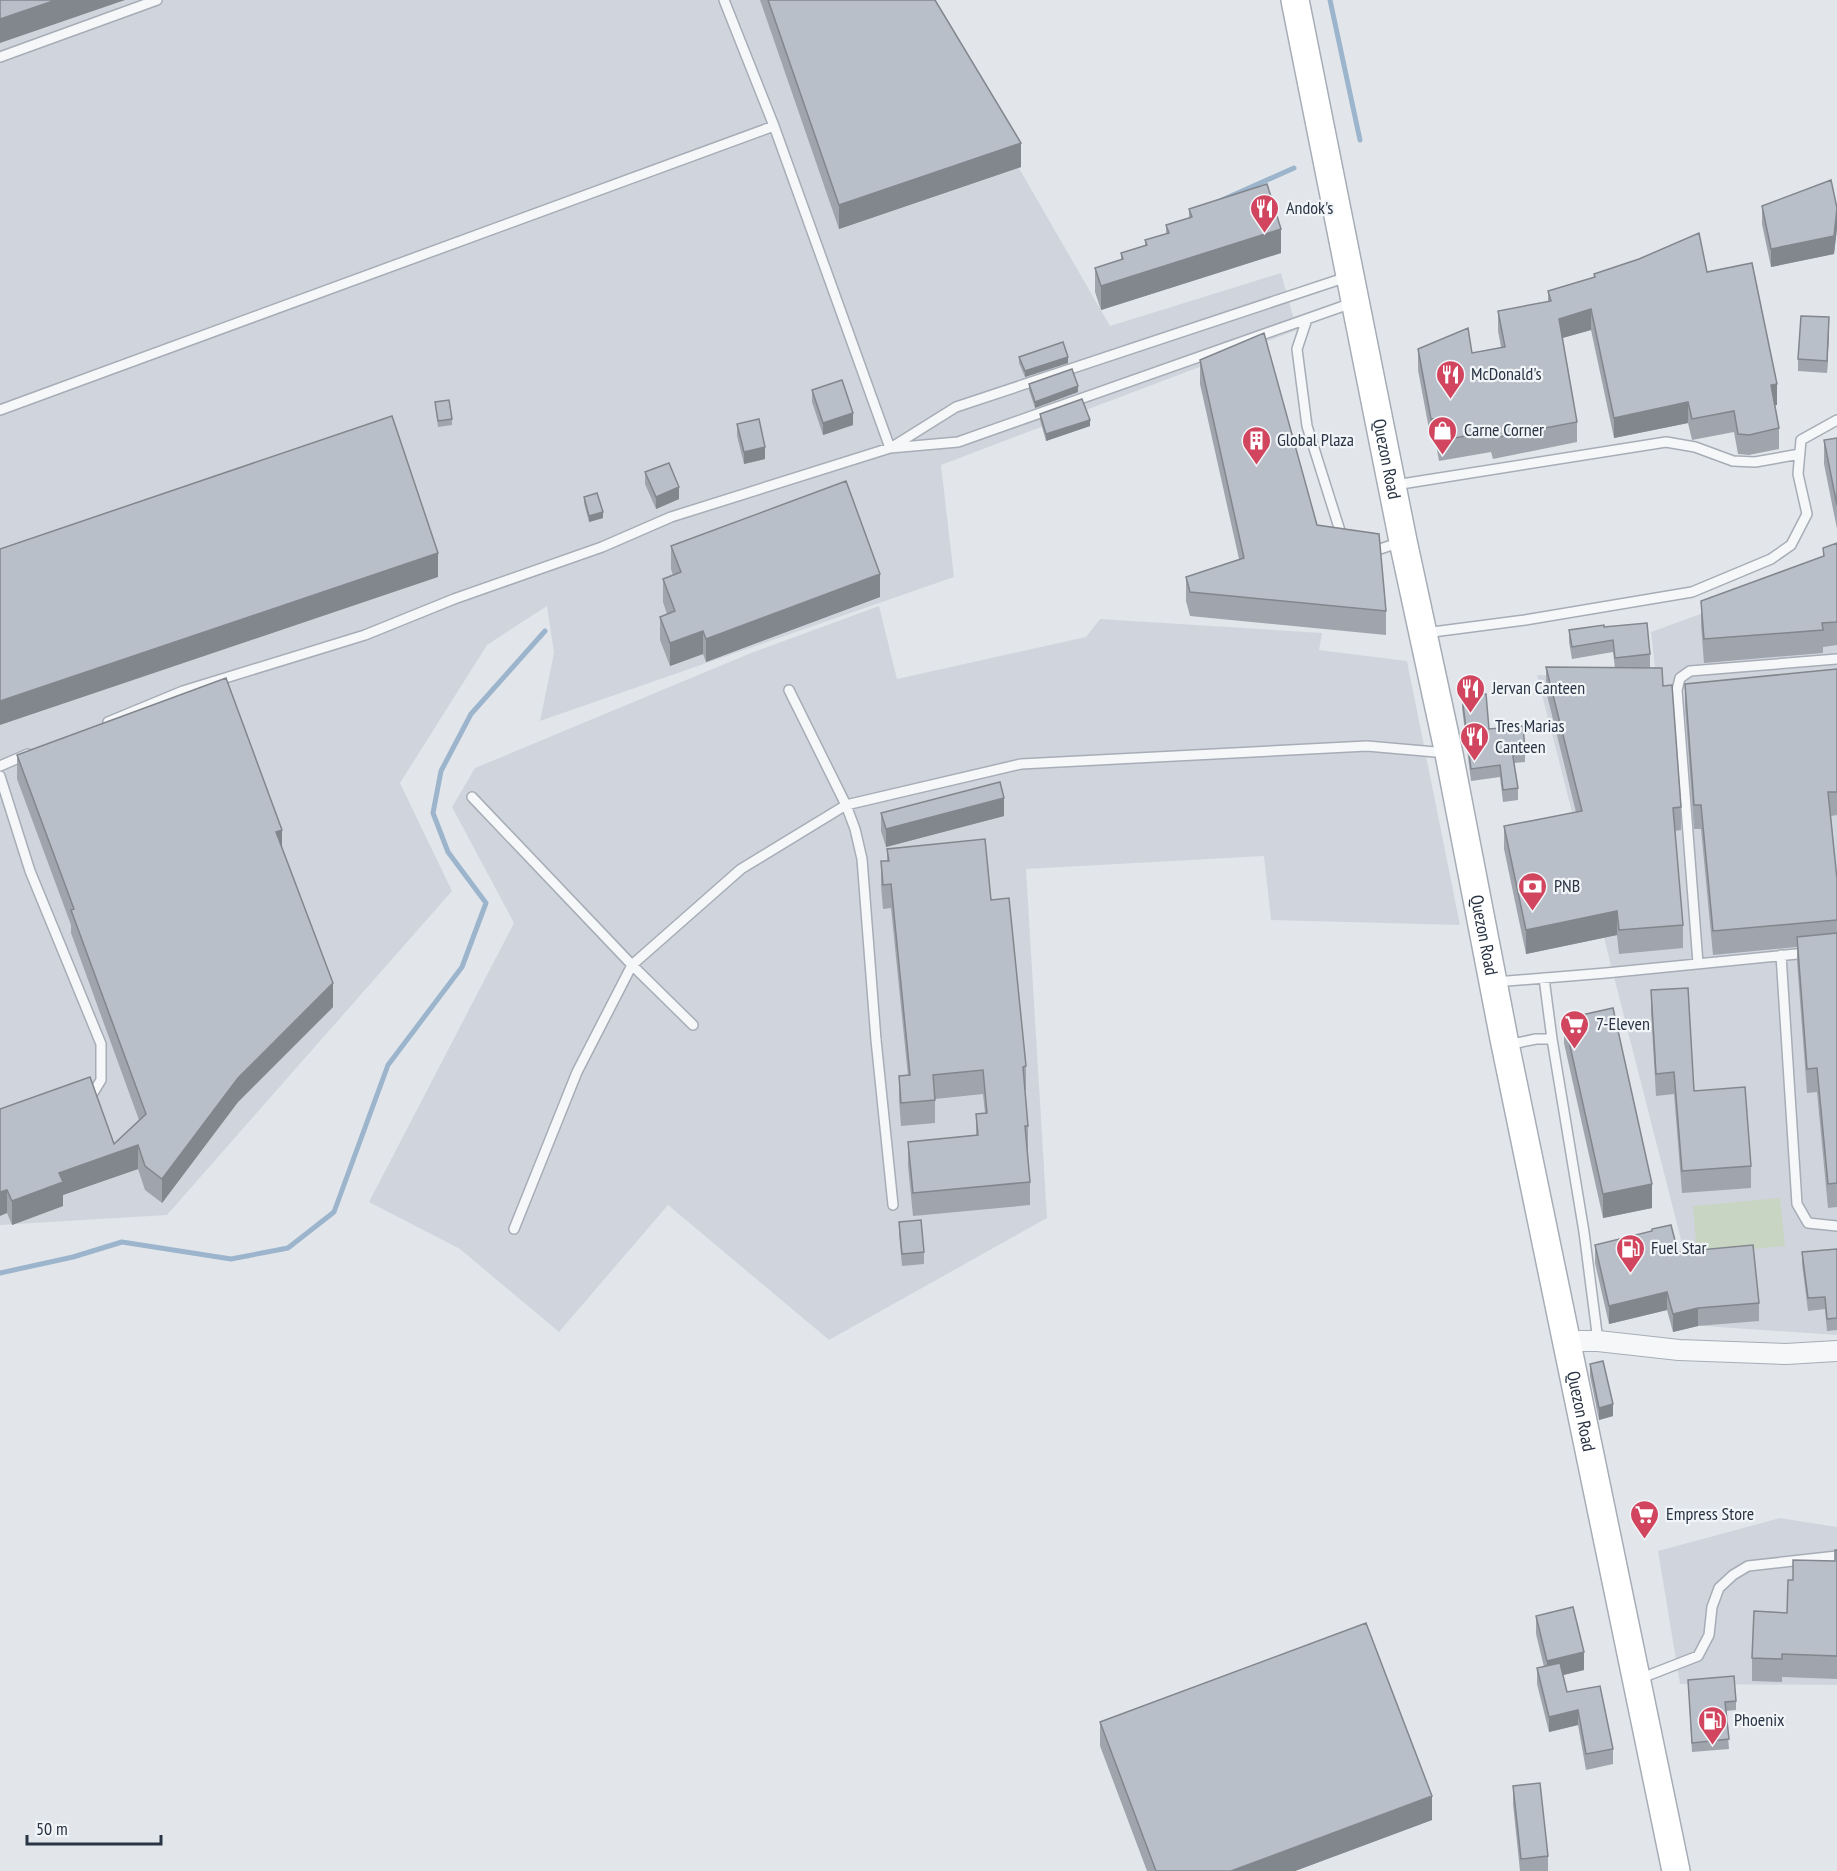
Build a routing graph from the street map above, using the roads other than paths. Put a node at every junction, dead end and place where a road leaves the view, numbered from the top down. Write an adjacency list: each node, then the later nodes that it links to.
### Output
1 (157, 0): 4 (lane)
2 (724, 0): 5 (lane)
3 (1295, 0): 6 (main road, Quezon Road)
4 (0, 57)
5 (774, 126): 8 (lane); 10 (lane)
6 (1354, 289): 7 (lane); 10 (lane); 12 (main road, Quezon Road)
7 (1307, 319): 10 (lane); 13 (lane)
8 (0, 410)
9 (1837, 420): 11 (lane)
10 (890, 448): 17 (lane)
11 (1800, 454): 12 (lane); 14 (lane)
12 (1393, 485): 13 (main road, Quezon Road)
13 (1403, 541): 14 (main road, Quezon Road)
14 (1424, 633): 19 (main road, Quezon Road)
15 (1837, 659): 26 (lane)
16 (789, 690): 23 (lane)
17 (94, 727)
18 (39, 750): 20 (lane)
19 (1449, 754): 23 (lane); 29 (main road, Quezon Road)
20 (0, 766)
21 (0, 776): 33 (lane)
22 (472, 797): 27 (lane)
23 (846, 805): 27 (lane); 34 (lane)
24 (1815, 952): 25 (lane)
25 (1781, 955): 26 (lane); 35 (lane)
26 (1698, 963): 28 (lane)
27 (632, 965): 30 (lane); 36 (lane)
28 (1544, 978): 29 (lane); 31 (lane)
29 (1493, 982): 32 (main road, Quezon Road)
30 (693, 1025)
31 (1552, 1039): 32 (lane); 38 (lane)
32 (1505, 1045): 37 (main road, Quezon Road)
33 (72, 1101)
34 (893, 1205)
35 (1837, 1226)
36 (514, 1229)
37 (1567, 1341): 38 (street); 41 (main road, Quezon Road)
38 (1598, 1341): 39 (street)
39 (1837, 1351)
40 (1837, 1556): 41 (lane)
41 (1636, 1680): 42 (main road, Quezon Road)
42 (1676, 1871)

